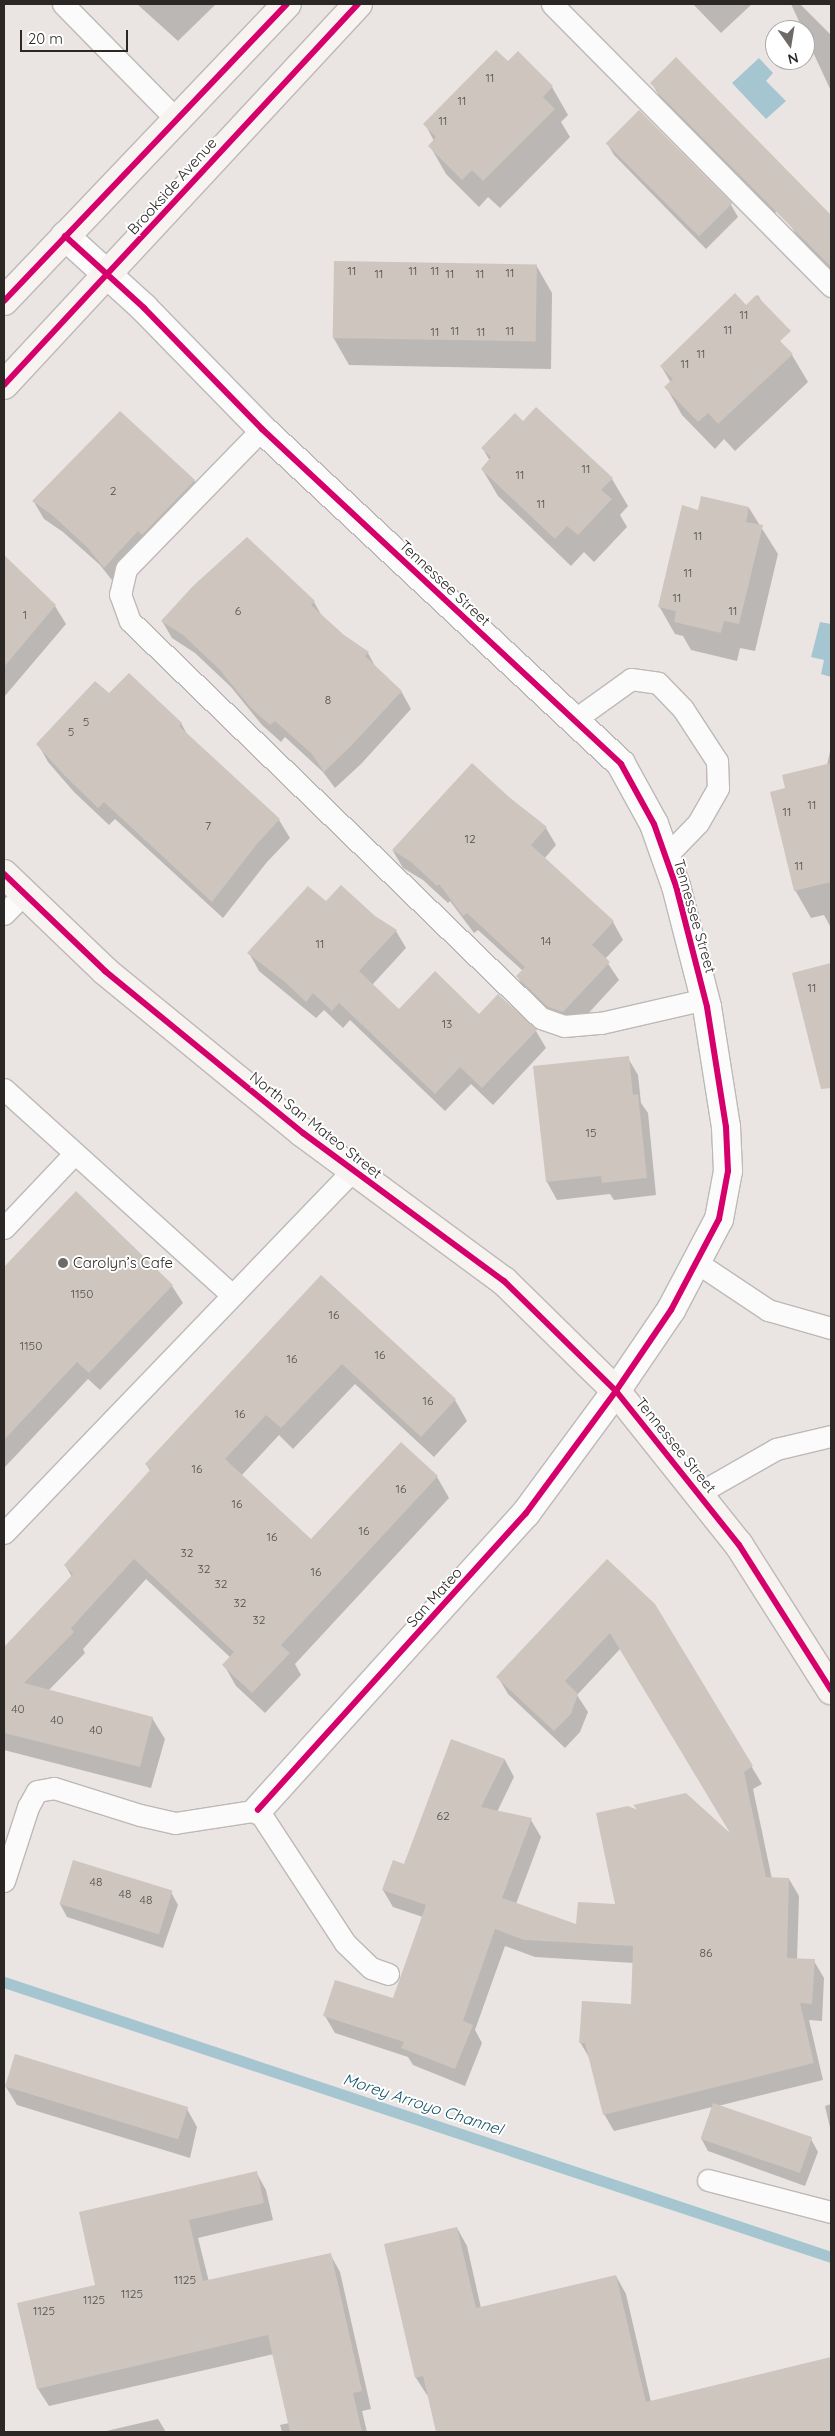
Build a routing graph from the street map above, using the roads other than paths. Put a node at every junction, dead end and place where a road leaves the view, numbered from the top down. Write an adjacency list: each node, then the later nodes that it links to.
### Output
1 (63, 4): 5 (lane)
2 (287, 4): 5 (main road)
3 (358, 4): 7 (main road, Brookside Avenue)
4 (552, 4): 8 (lane)
5 (176, 119): 6 (main road)
6 (65, 236): 7 (street, Tennessee Street); 9 (main road)
7 (108, 275): 10 (main road, Brookside Avenue); 11 (street, Tennessee Street)
8 (831, 286)
9 (4, 301)
10 (4, 385)
11 (262, 429): 12 (street, Tennessee Street); 17 (lane)
12 (574, 720): 13 (street, Tennessee Street); 13 (lane)
13 (666, 856): 17 (street, Tennessee Street)
14 (4, 874): 15 (main road, North San Mateo Street)
15 (24, 893): 16 (lane); 20 (main road, North San Mateo Street)
16 (4, 914)
17 (705, 999): 22 (street, Tennessee Street)
18 (4, 1089): 19 (lane)
19 (74, 1154): 21 (lane); 23 (lane)
20 (353, 1170): 23 (lane); 25 (main road, North San Mateo Street)
21 (4, 1228)
22 (696, 1262): 24 (lane); 25 (street, Tennessee Street)
23 (232, 1294): 28 (lane)
24 (831, 1328)
25 (616, 1391): 27 (main road, Tennessee Street); 30 (street, San Mateo)
26 (831, 1436): 27 (lane)
27 (698, 1493): 29 (main road, Tennessee Street)
28 (4, 1533)
29 (831, 1690)
30 (258, 1810): 31 (lane); 32 (lane)
31 (4, 1881)
32 (388, 1974)
33 (708, 2180): 34 (lane)
34 (831, 2212)

